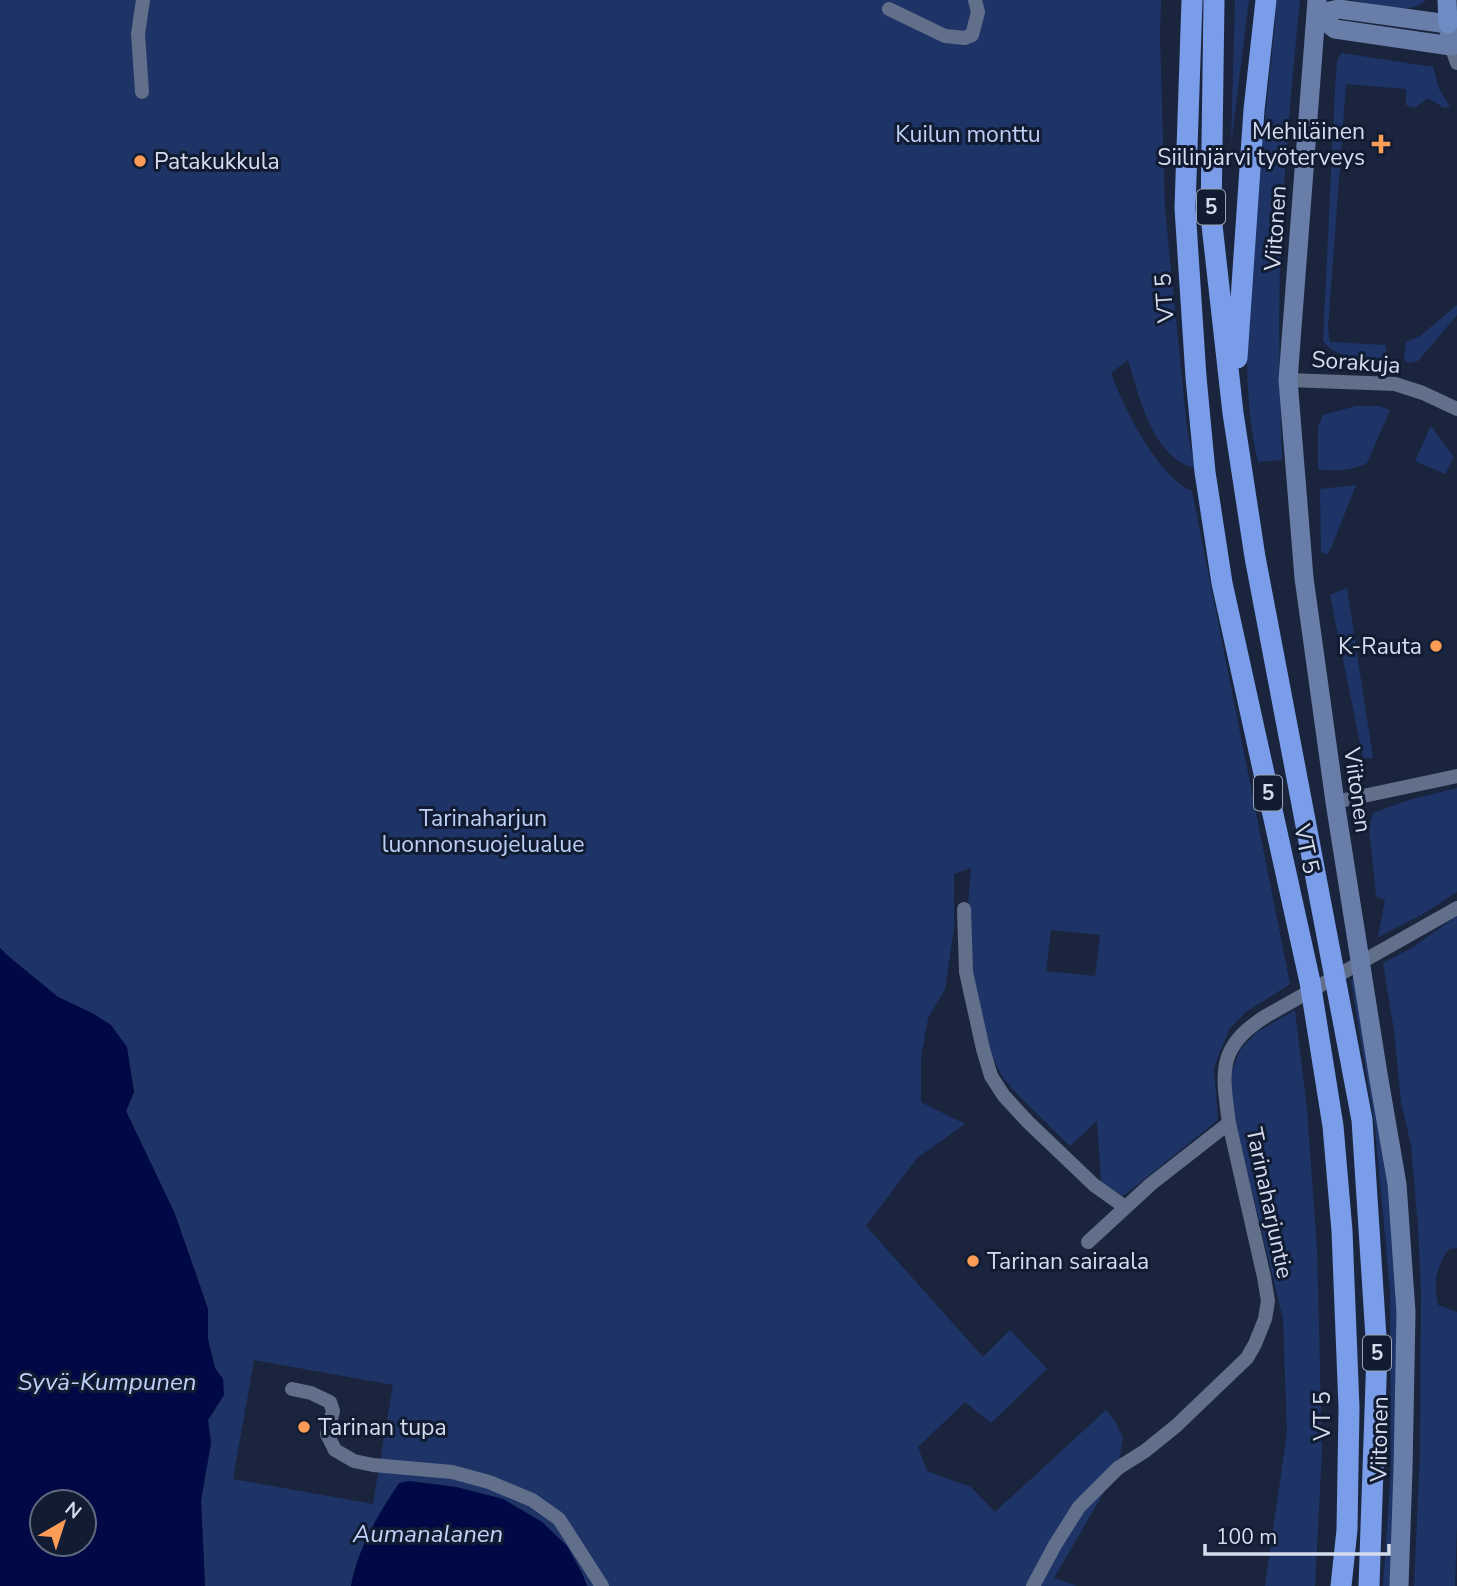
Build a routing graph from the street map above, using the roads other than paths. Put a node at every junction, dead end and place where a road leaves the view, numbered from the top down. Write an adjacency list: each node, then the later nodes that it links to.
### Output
1 (143, 0): 11 (street)
2 (975, 0): 8 (street)
3 (1192, 0): 25 (highway, VT 5 / 5)
4 (1214, 0): 14 (highway, VT 5 / 5)
5 (1266, 0): 14 (highway)
6 (1447, 0): 9 (main road)
7 (1316, 7): 9 (main road); 10 (main road); 12 (main road, Viitonen)
8 (889, 9)
9 (1448, 24): 10 (main road)
10 (1454, 54)
11 (142, 92)
12 (1288, 380): 13 (street, Sorakuja); 16 (main road, Viitonen)
13 (1457, 409)
14 (1233, 412): 26 (highway, VT 5 / 5)
15 (1457, 776): 16 (street)
16 (1335, 802): 27 (main road, Viitonen)
17 (1457, 908): 19 (street, Tarinaharjuntie)
18 (964, 909): 20 (street)
19 (1229, 1123): 20 (street); 24 (street, Tarinaharjuntie)
20 (1125, 1207): 21 (street)
21 (1088, 1242)
22 (292, 1390): 23 (street)
23 (602, 1586)
24 (1033, 1586)
25 (1341, 1586)
26 (1368, 1586)
27 (1399, 1586)

